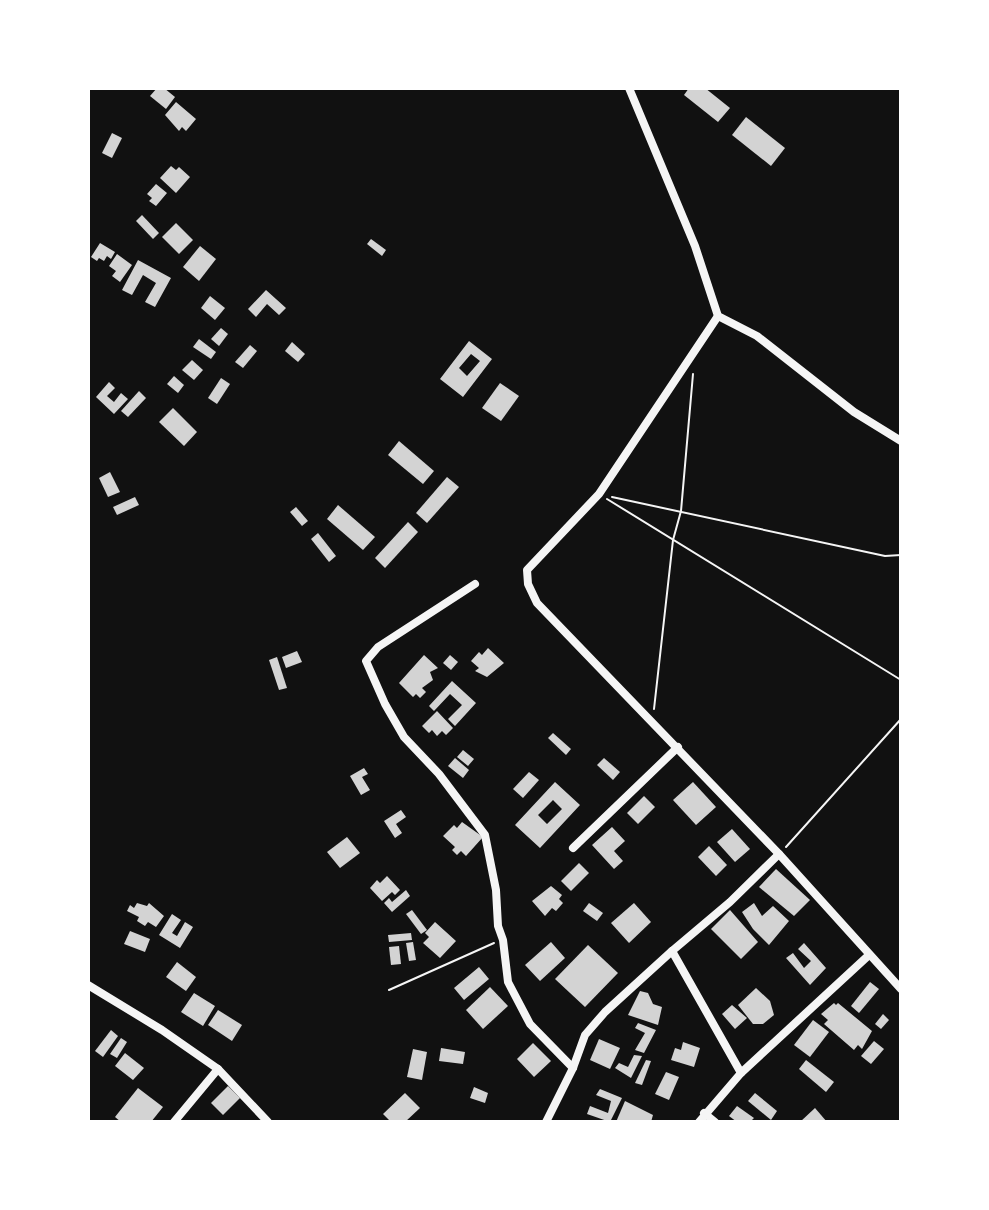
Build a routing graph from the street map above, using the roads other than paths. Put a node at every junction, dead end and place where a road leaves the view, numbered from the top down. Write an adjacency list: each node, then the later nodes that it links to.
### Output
1 (629, 88): 2 (street)
2 (718, 316): 3 (street); 5 (street)
3 (901, 441)
4 (475, 584): 12 (street)
5 (678, 747): 6 (street); 7 (street)
6 (573, 848)
7 (779, 854): 8 (street); 9 (street)
8 (672, 951): 12 (street); 14 (street)
9 (869, 955): 11 (street); 14 (street)
10 (88, 985): 13 (street)
11 (901, 989)
12 (573, 1068): 18 (street)
13 (218, 1069): 16 (street); 17 (street)
14 (741, 1073): 15 (street)
15 (701, 1118): 19 (street)
16 (174, 1122)
17 (268, 1122)
18 (546, 1122)
19 (715, 1122)

